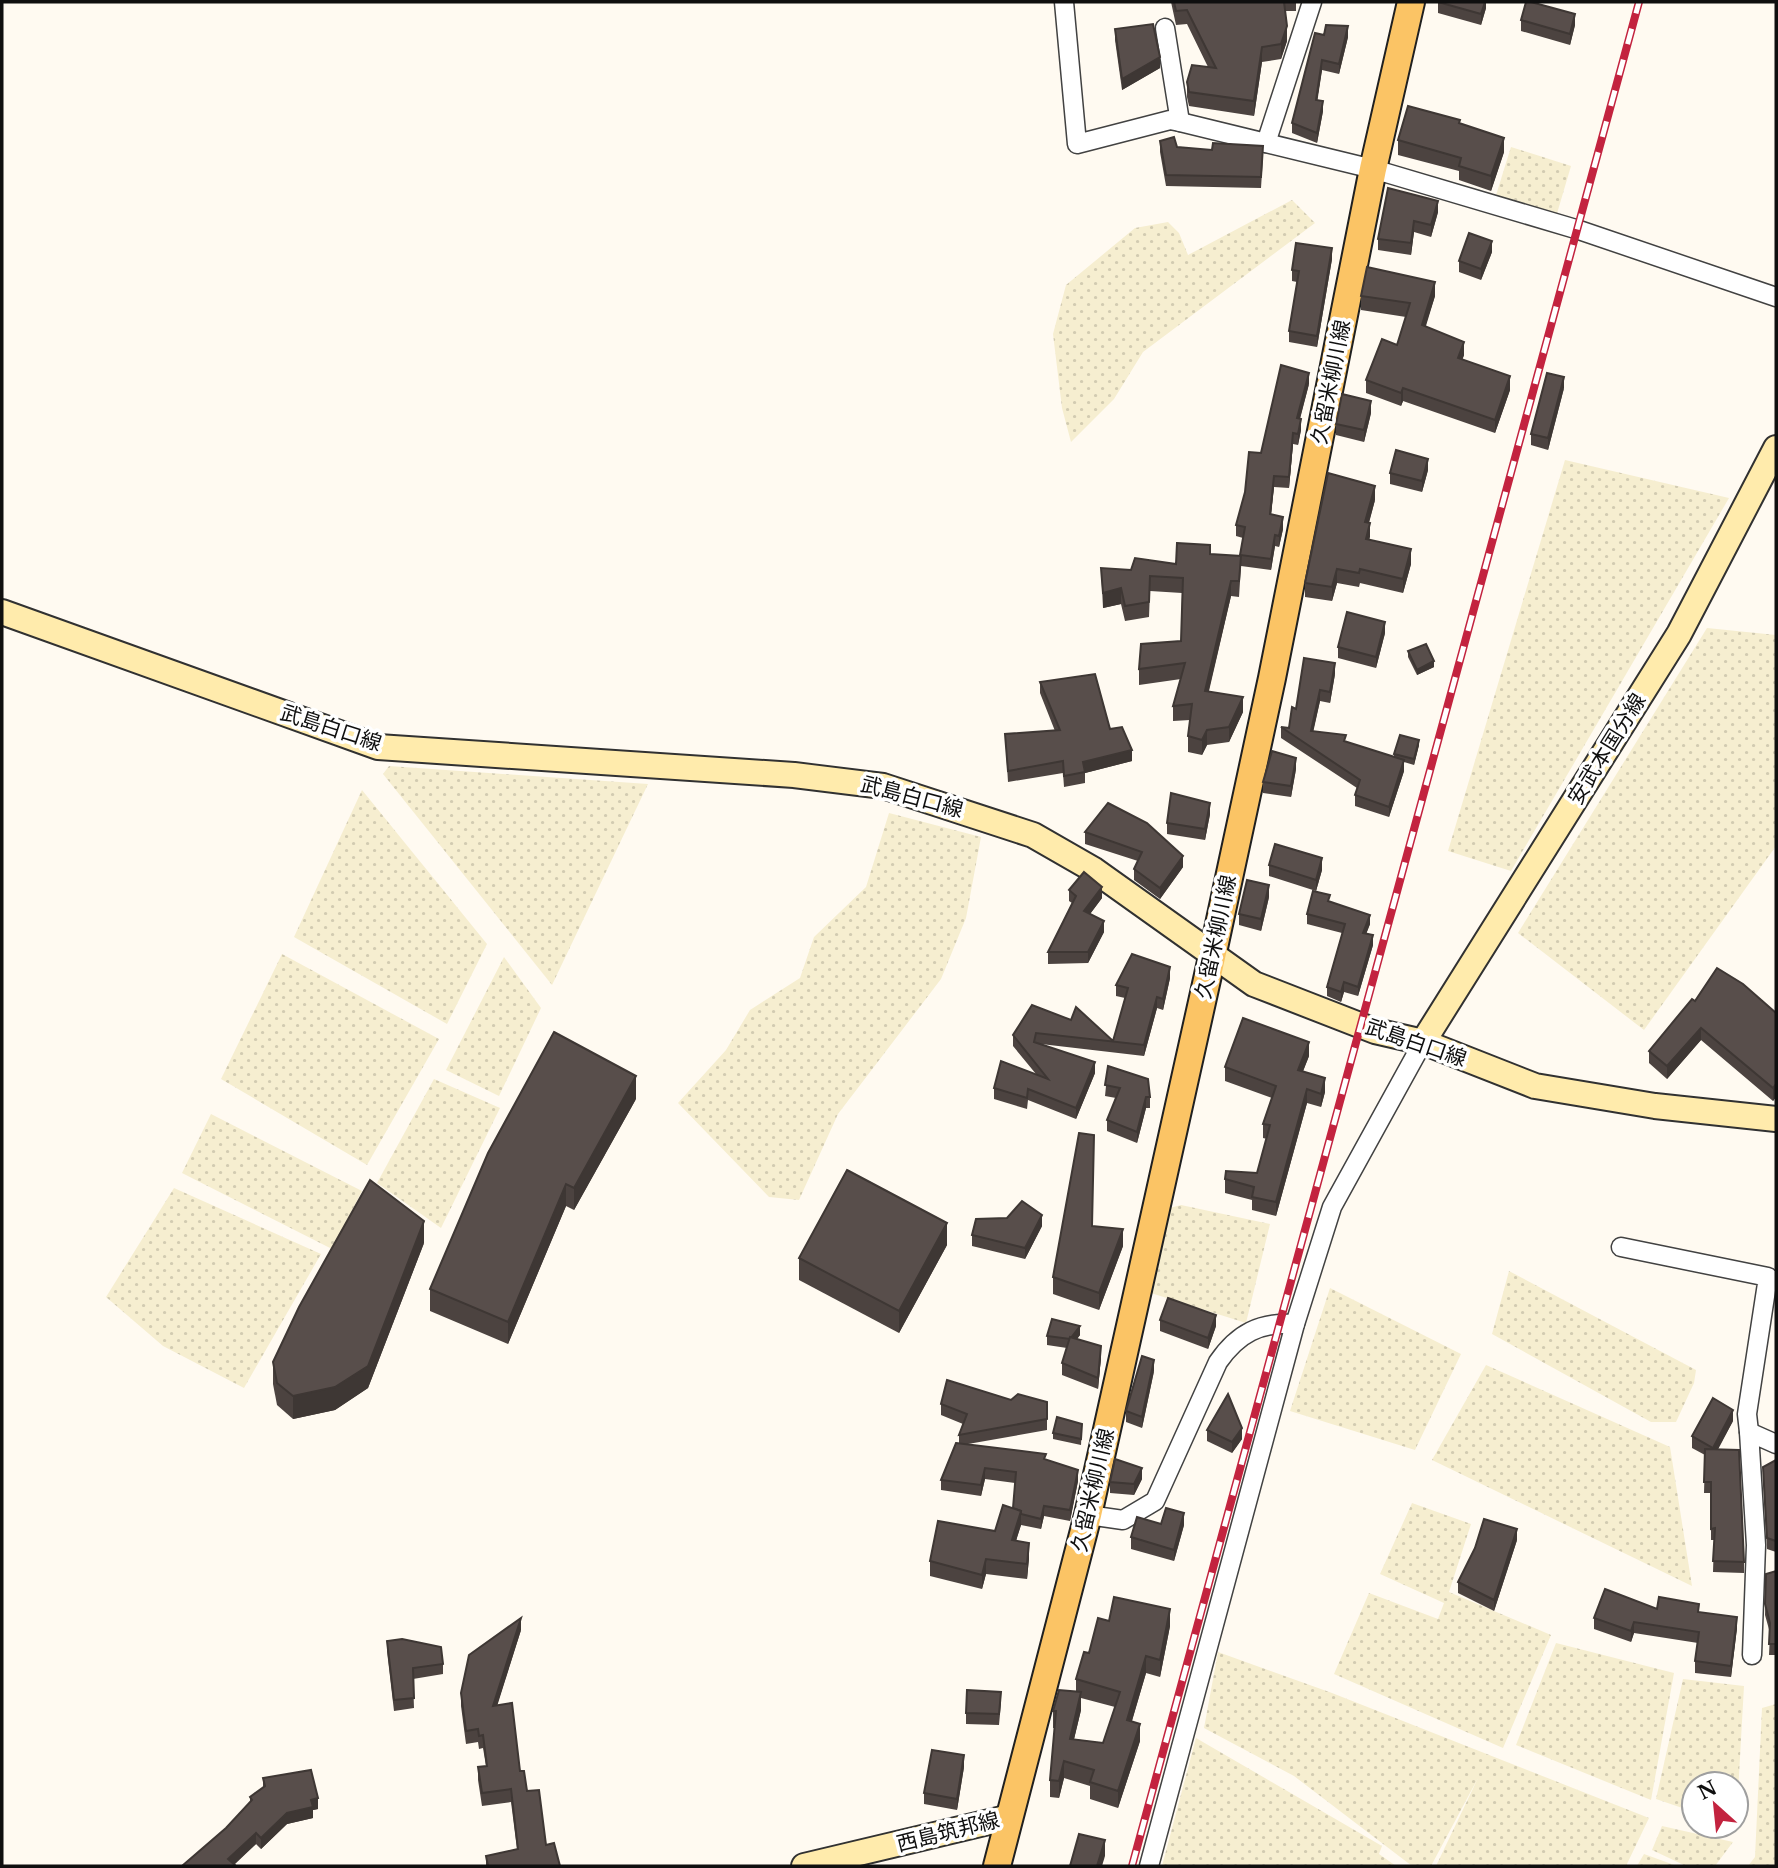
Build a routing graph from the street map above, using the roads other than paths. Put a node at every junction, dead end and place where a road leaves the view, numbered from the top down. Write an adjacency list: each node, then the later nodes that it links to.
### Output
1 (1064, 2): 5 (street)
2 (1312, 2): 6 (street)
3 (1411, 2): 7 (main road, 久留米柳川線)
4 (1165, 28): 5 (street)
5 (1180, 122): 6 (street)
6 (1266, 144): 7 (street)
7 (1373, 169): 8 (street); 11 (main road, 久留米柳川線)
8 (1776, 297)
9 (1776, 448): 12 (main road, 安武本国分線)
10 (2, 612): 11 (main road, 武島白口線)
11 (1212, 957): 12 (main road, 武島白口線); 18 (main road, 久留米柳川線)
12 (1423, 1042): 13 (main road, 武島白口線); 15 (street)
13 (1776, 1119)
14 (1621, 1247): 16 (street)
15 (1295, 1324): 18 (street); 23 (street)
16 (1749, 1432): 17 (street); 19 (street)
17 (1776, 1444)
18 (1088, 1515): 20 (main road, 久留米柳川線)
19 (1752, 1655)
20 (1010, 1816): 21 (main road, 西島筑邦線); 22 (main road, 久留米柳川線)
21 (804, 1866)
22 (997, 1866)
23 (1149, 1866)

